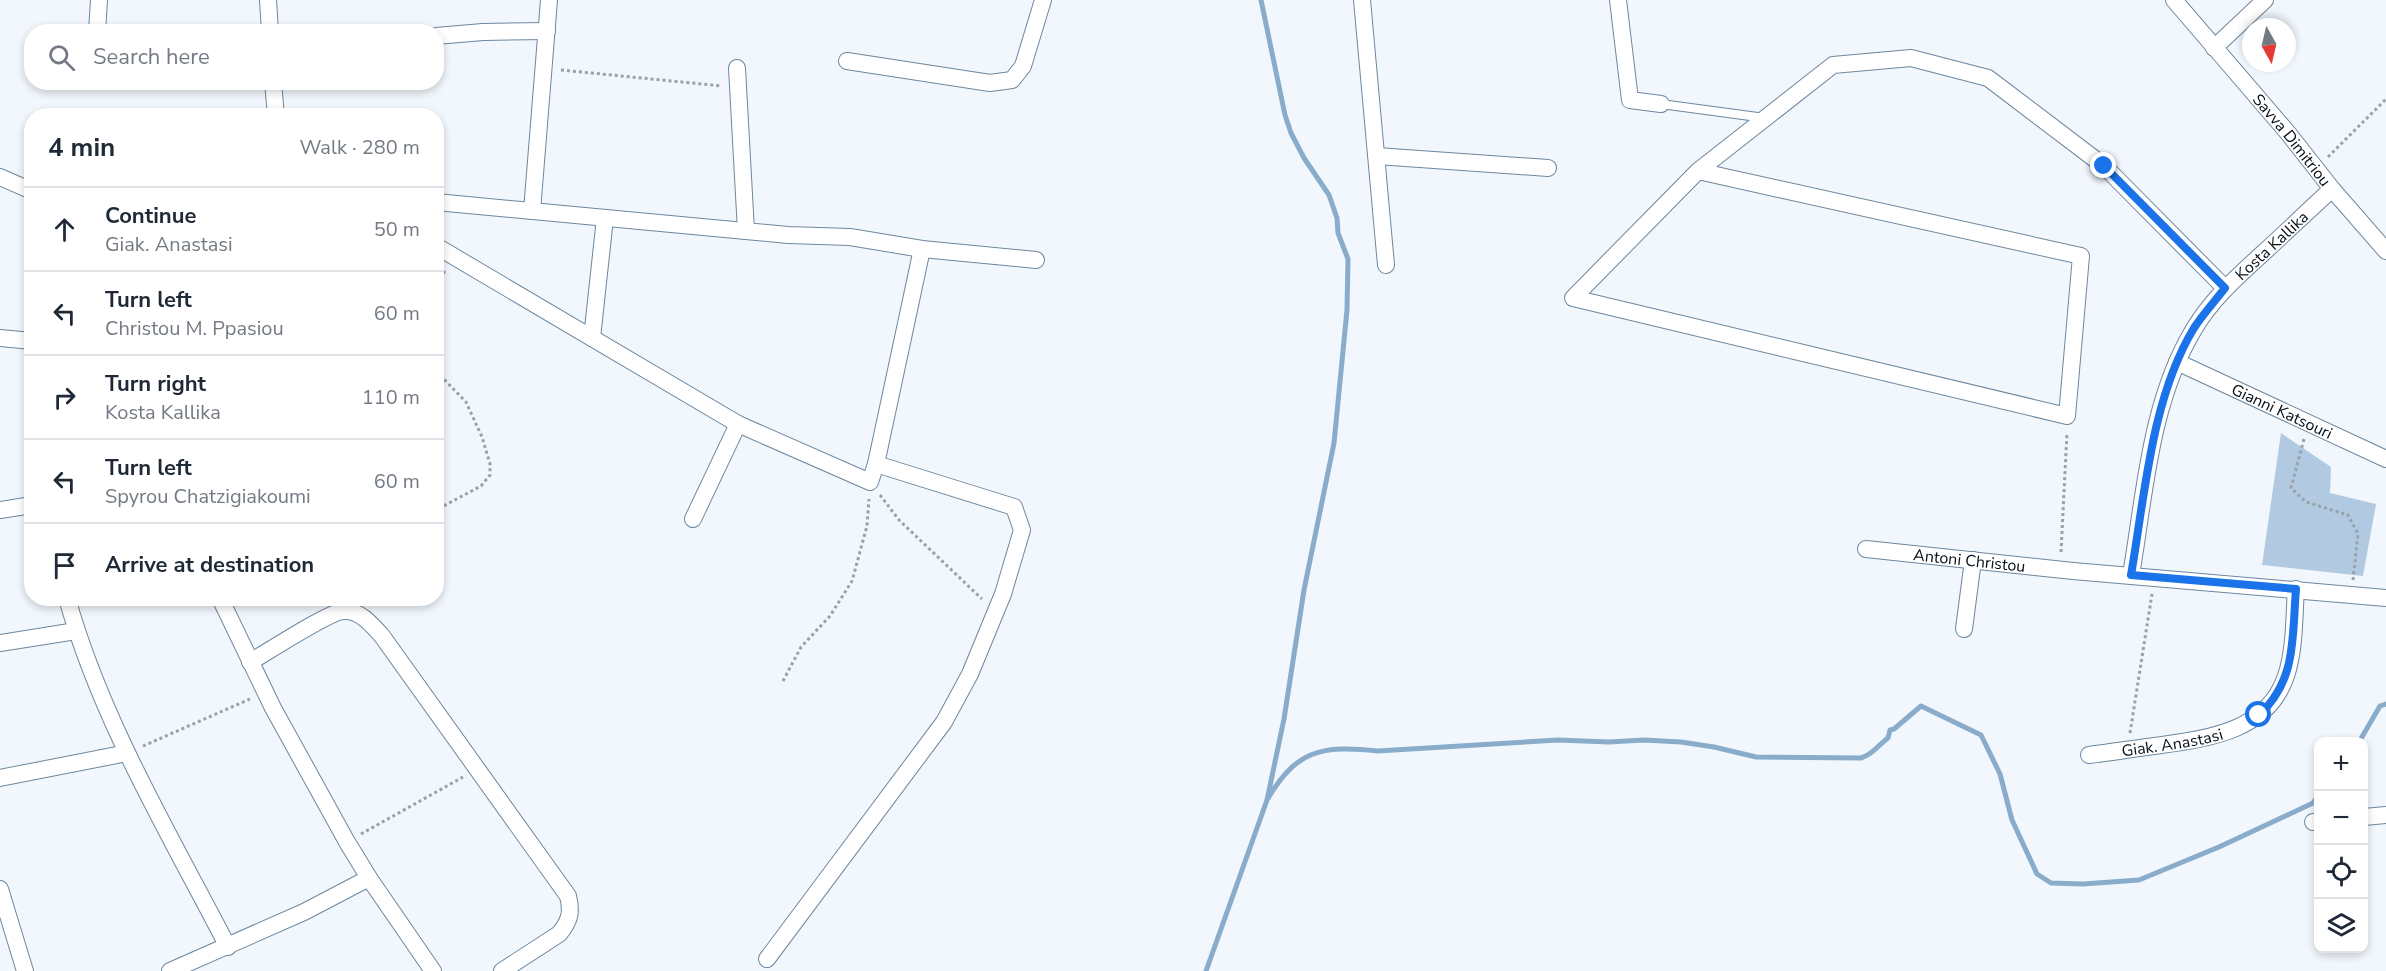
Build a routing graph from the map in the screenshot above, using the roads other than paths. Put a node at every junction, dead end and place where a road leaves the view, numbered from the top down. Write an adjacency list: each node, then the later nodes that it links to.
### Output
1 (99, 0): 9 (street)
2 (268, 0): 10 (street)
3 (549, 0): 11 (street)
4 (1043, 0): 14 (street)
5 (1362, 0): 20 (street)
6 (1618, 0): 17 (street)
7 (2174, 0): 13 (street, Savva Dimitriou)
8 (2265, 0): 13 (street)
9 (98, 24)
10 (270, 24)
11 (547, 31): 12 (street); 27 (street)
12 (444, 35)
13 (2214, 48): 25 (street, Savva Dimitriou)
14 (847, 61)
15 (737, 68): 29 (street)
16 (274, 90): 18 (street)
17 (1661, 105): 19 (lane)
18 (275, 108)
19 (1766, 118): 22 (street); 35 (street)
20 (1377, 156): 21 (street); 34 (street)
21 (1548, 168)
22 (1698, 171): 22 (street)
23 (0, 177): 24 (street)
24 (24, 188)
25 (2332, 189): 32 (street, Savva Dimitriou); 35 (street, Kosta Kallika)
26 (444, 203): 27 (street)
27 (532, 211): 28 (street)
28 (605, 218): 29 (street); 37 (street)
29 (746, 231): 30 (street)
30 (922, 249): 33 (street); 42 (street)
31 (444, 251): 37 (street)
32 (2386, 251)
33 (1036, 260)
34 (1386, 265)
35 (2225, 288): 39 (street, Kosta Kallika)
36 (0, 338): 38 (street)
37 (592, 338): 40 (street)
38 (24, 340)
39 (2177, 362): 41 (street, Gianni Katsouri); 48 (street, Kosta Kallika)
40 (738, 424): 42 (street); 45 (street)
41 (2386, 459)
42 (876, 464): 65 (street)
43 (24, 507): 44 (street)
44 (0, 510)
45 (693, 519)
46 (1866, 549): 47 (street, Antoni Christou)
47 (1973, 560): 48 (street, Antoni Christou); 53 (street)
48 (2131, 575): 49 (street, Antoni Christou)
49 (2296, 589): 50 (street, Antoni Christou); 58 (street, Giak. Anastasi)
50 (2386, 598)
51 (69, 606): 54 (street)
52 (224, 606): 56 (street)
53 (1964, 629)
54 (76, 631): 55 (street); 57 (street)
55 (0, 643)
56 (250, 662): 62 (street); 69 (street)
57 (127, 753): 59 (street); 64 (street)
58 (2089, 755)
59 (0, 778)
60 (2386, 815): 61 (street)
61 (2368, 817)
62 (369, 878): 64 (street); 68 (street)
63 (0, 889): 66 (street)
64 (228, 946): 67 (street)
65 (767, 959)
66 (25, 971)
67 (170, 971)
68 (433, 971)
69 (502, 971)

